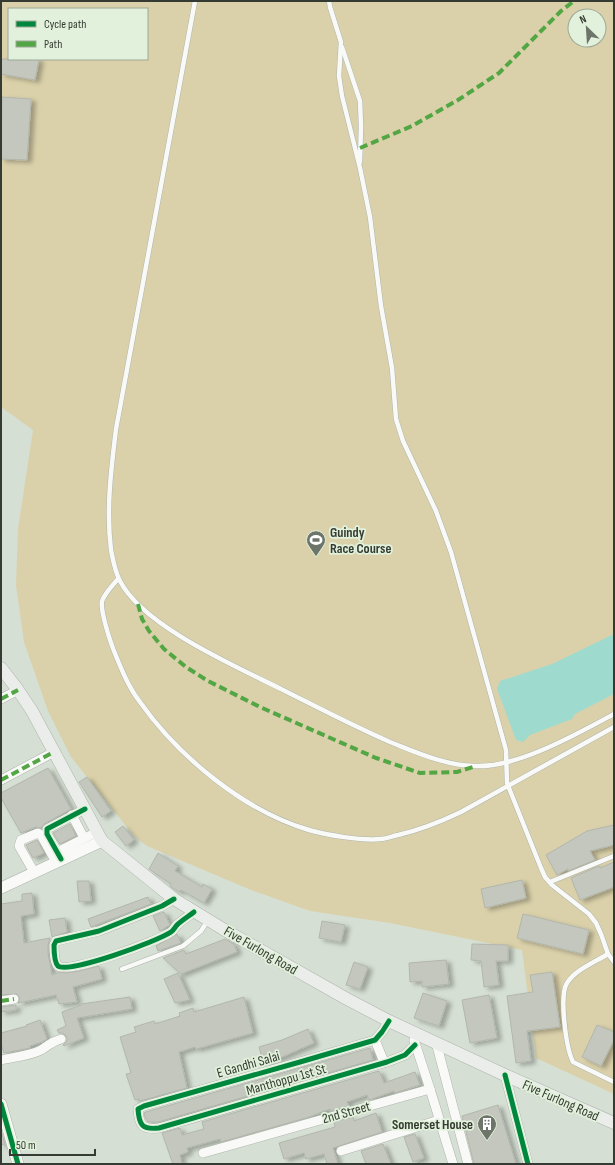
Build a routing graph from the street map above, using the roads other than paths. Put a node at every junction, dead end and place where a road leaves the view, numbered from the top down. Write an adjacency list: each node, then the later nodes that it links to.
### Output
1 (195, 1): 5 (lane)
2 (329, 1): 3 (lane)
3 (341, 42): 4 (lane); 4 (lane)
4 (360, 168): 12 (lane)
5 (118, 579): 12 (lane); 14 (lane)
6 (1, 668): 7 (main road, Five Furlong Road)
7 (18, 690): 8 (street); 11 (main road, Five Furlong Road)
8 (1, 699)
9 (614, 714): 12 (lane)
10 (614, 727): 14 (lane)
11 (54, 752): 13 (street); 15 (main road, Five Furlong Road)
12 (507, 763): 14 (lane)
13 (1, 780)
14 (508, 786): 22 (lane)
15 (85, 809): 16 (street); 17 (main road, Five Furlong Road)
16 (72, 816): 18 (street); 20 (street)
17 (100, 836): 18 (street); 20 (street); 24 (main road, Five Furlong Road)
18 (84, 838): 20 (street)
19 (614, 856): 22 (lane)
20 (58, 858): 21 (street); 21 (street)
21 (34, 872): 23 (street)
22 (550, 882): 27 (lane)
23 (1, 888)
24 (174, 899): 25 (main road, Five Furlong Road); 25 (street)
25 (194, 912): 26 (main road, Five Furlong Road)
26 (208, 920): 29 (lane); 32 (main road, Five Furlong Road)
27 (608, 954): 28 (lane); 41 (lane)
28 (614, 962)
29 (122, 970)
30 (14, 999): 31 (street)
31 (1, 1000)
32 (389, 1021): 33 (main road, Five Furlong Road); 35 (street)
33 (410, 1030): 36 (main road, Five Furlong Road); 37 (street)
34 (61, 1039): 38 (street)
35 (375, 1040): 39 (street); 46 (street, E Gandhi Salai)
36 (436, 1042): 40 (main road, Five Furlong Road); 51 (street)
37 (415, 1045): 39 (street, Manthoppu 1st St); 42 (street)
38 (1, 1060)
39 (384, 1062): 46 (street, Manthoppu 1st St)
40 (505, 1074): 45 (main road, Five Furlong Road); 52 (street)
41 (614, 1082)
42 (430, 1089): 44 (street); 48 (street, 2nd Street)
43 (1, 1104): 49 (street)
44 (439, 1120): 47 (street); 50 (street)
45 (614, 1123)
46 (159, 1128)
47 (341, 1151)
48 (203, 1153)
49 (18, 1164)
50 (453, 1164)
51 (468, 1164)
52 (528, 1164)

